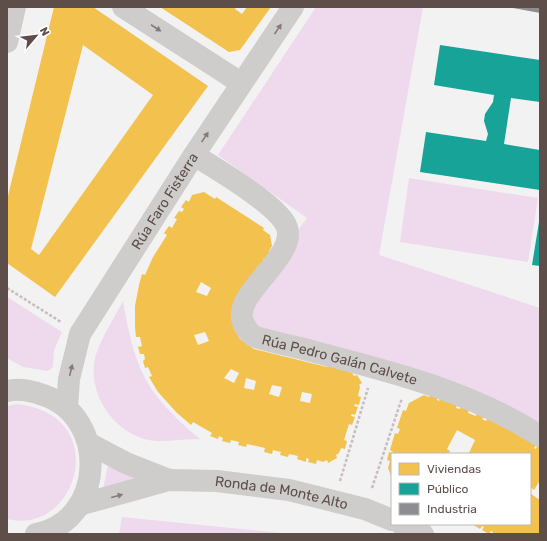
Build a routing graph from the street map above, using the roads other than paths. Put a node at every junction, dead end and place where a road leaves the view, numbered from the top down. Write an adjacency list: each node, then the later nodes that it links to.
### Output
1 (123, 7): 5 (street, one-way to 5)
2 (293, 7): 5 (street, Rúa Faro Fisterra, one-way to 2)
3 (12, 9): 4 (street)
4 (7, 42)
5 (241, 83): 6 (street, Rúa Faro Fisterra, one-way to 5)
6 (194, 155): 8 (street, Rúa Faro Fisterra, one-way to 6); 9 (street, Rúa Pedro Galán Calvete)
7 (9, 388): 8 (street)
8 (67, 408): 10 (street)
9 (540, 436)
10 (90, 444): 11 (street, Ronda de Monte Alto); 12 (street)
11 (169, 480): 12 (street, Ronda de Monte Alto, one-way to 11); 13 (street, Ronda de Monte Alto)
12 (79, 506): 15 (street)
13 (391, 520)
14 (403, 525): 17 (street)
15 (59, 529): 16 (street)
16 (36, 534)
17 (423, 534)

